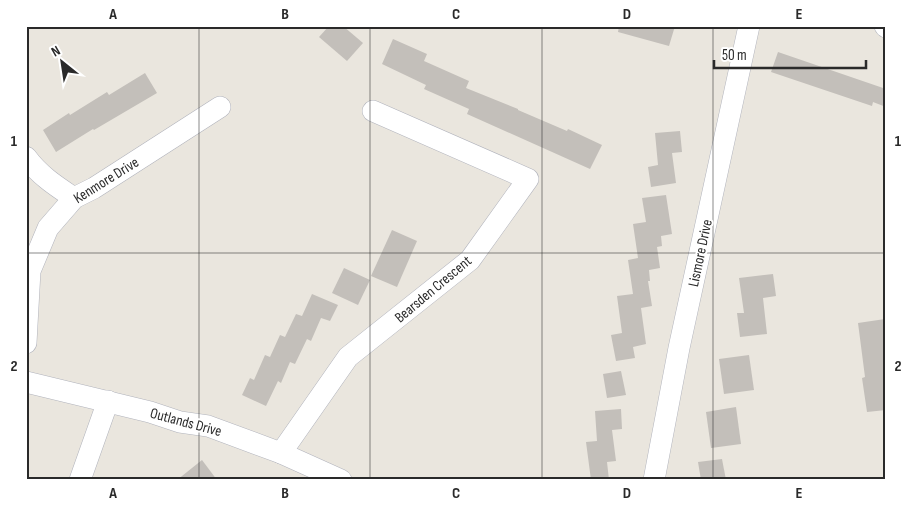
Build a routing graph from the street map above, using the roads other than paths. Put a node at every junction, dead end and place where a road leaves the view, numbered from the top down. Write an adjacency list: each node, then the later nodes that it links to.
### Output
1 (749, 26): 12 (street, Lismore Drive)
2 (220, 107): 5 (street, Kenmore Drive)
3 (373, 111): 9 (street, Bearsden Crescent)
4 (26, 157): 5 (street)
5 (74, 198): 6 (street, Kenmore Drive)
6 (26, 343)
7 (26, 382): 8 (street, Outlands Drive)
8 (108, 401): 9 (street, Outlands Drive); 10 (street)
9 (281, 453): 11 (street, Outlands Drive)
10 (80, 480)
11 (341, 480)
12 (654, 480)

